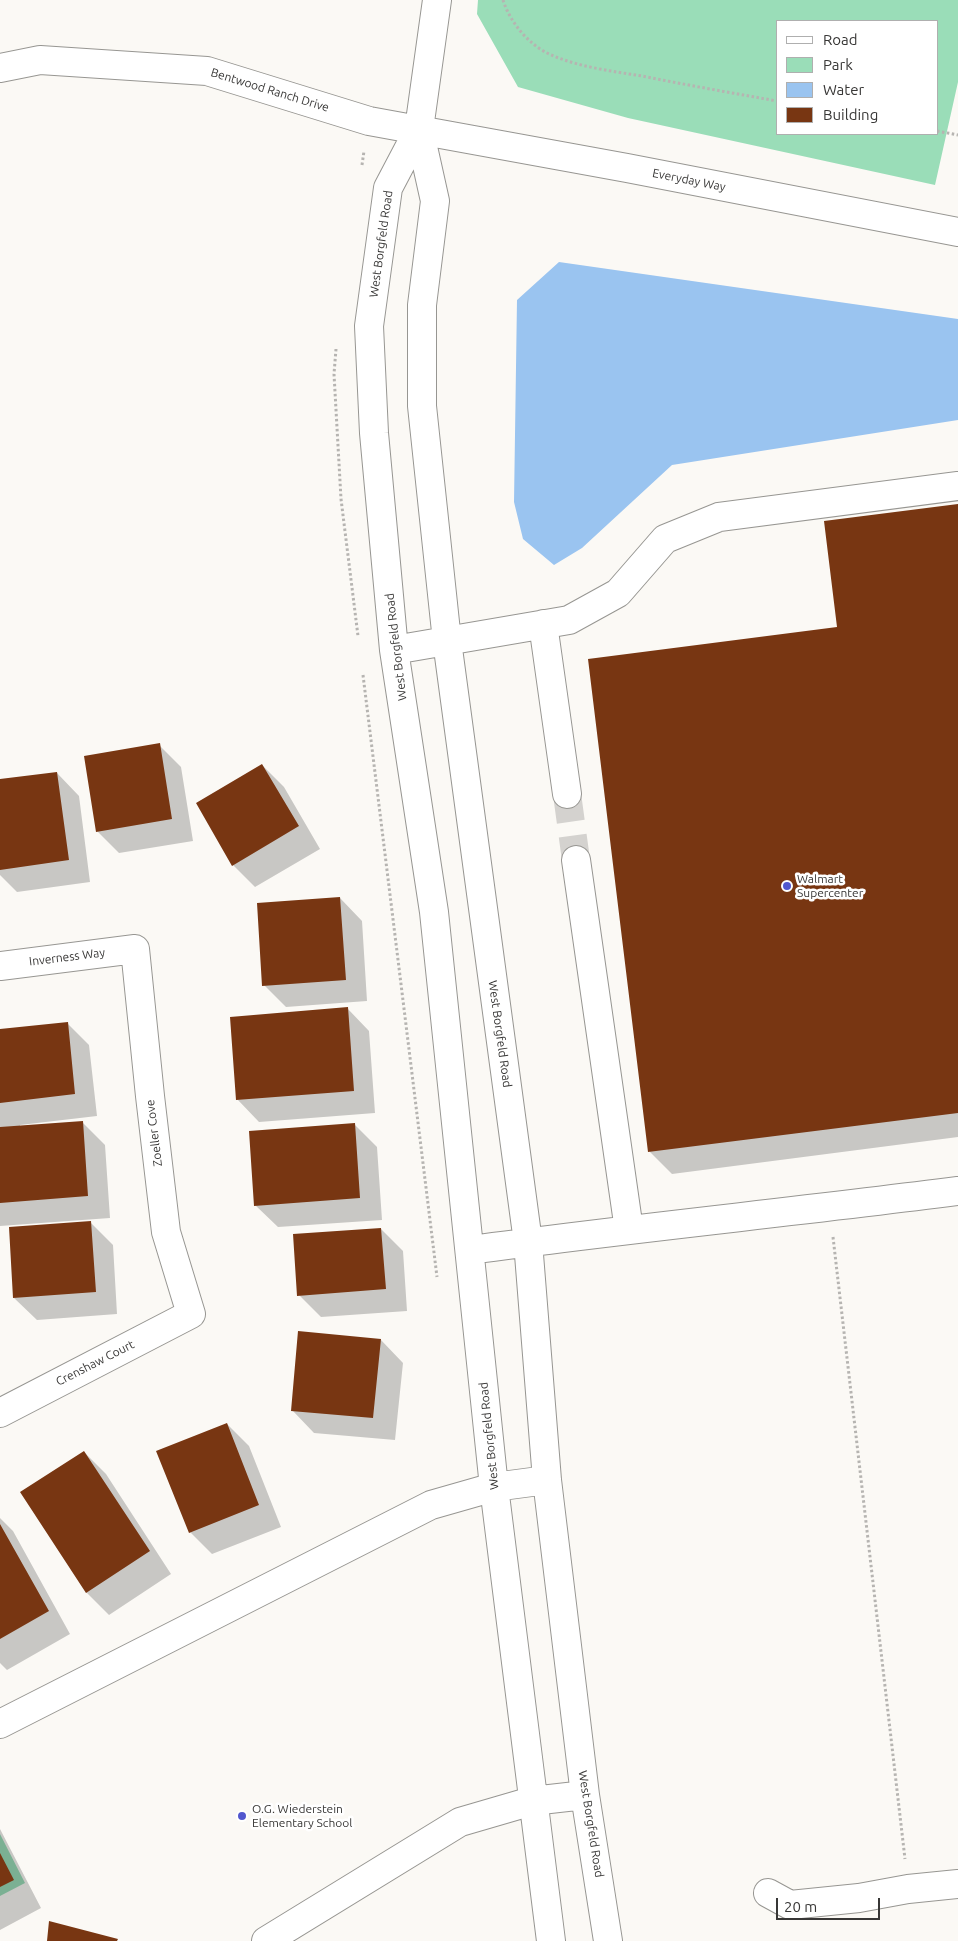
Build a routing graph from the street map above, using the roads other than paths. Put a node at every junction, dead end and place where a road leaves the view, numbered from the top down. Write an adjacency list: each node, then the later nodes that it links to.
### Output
1 (437, 0): 3 (street)
2 (0, 68): 3 (street, Bentwood Ranch Drive)
3 (419, 129): 4 (street, Everyday Way); 7 (street, West Borgfeld Road); 8 (street, West Borgfeld Road)
4 (958, 232)
5 (958, 486): 6 (street)
6 (543, 624): 7 (street); 9 (street)
7 (447, 641): 8 (street); 15 (street, West Borgfeld Road)
8 (394, 650): 16 (street, West Borgfeld Road)
9 (567, 794)
10 (576, 860): 14 (street)
11 (135, 948): 12 (street, Inverness Way); 17 (street, Zoeller Cove)
12 (0, 966)
13 (958, 1191): 14 (street)
14 (629, 1230): 15 (street)
15 (528, 1242): 16 (street); 19 (street, West Borgfeld Road)
16 (470, 1250): 20 (street, West Borgfeld Road)
17 (191, 1314): 18 (street, Crenshaw Court)
18 (0, 1413)
19 (547, 1480): 20 (street); 22 (street, West Borgfeld Road)
20 (494, 1487): 21 (street); 23 (street, West Borgfeld Road)
21 (0, 1724)
22 (585, 1796): 23 (street); 28 (street, West Borgfeld Road)
23 (532, 1800): 26 (street); 27 (street, West Borgfeld Road)
24 (958, 1884): 25 (street)
25 (768, 1893)
26 (279, 1937)
27 (551, 1941)
28 (608, 1941)

